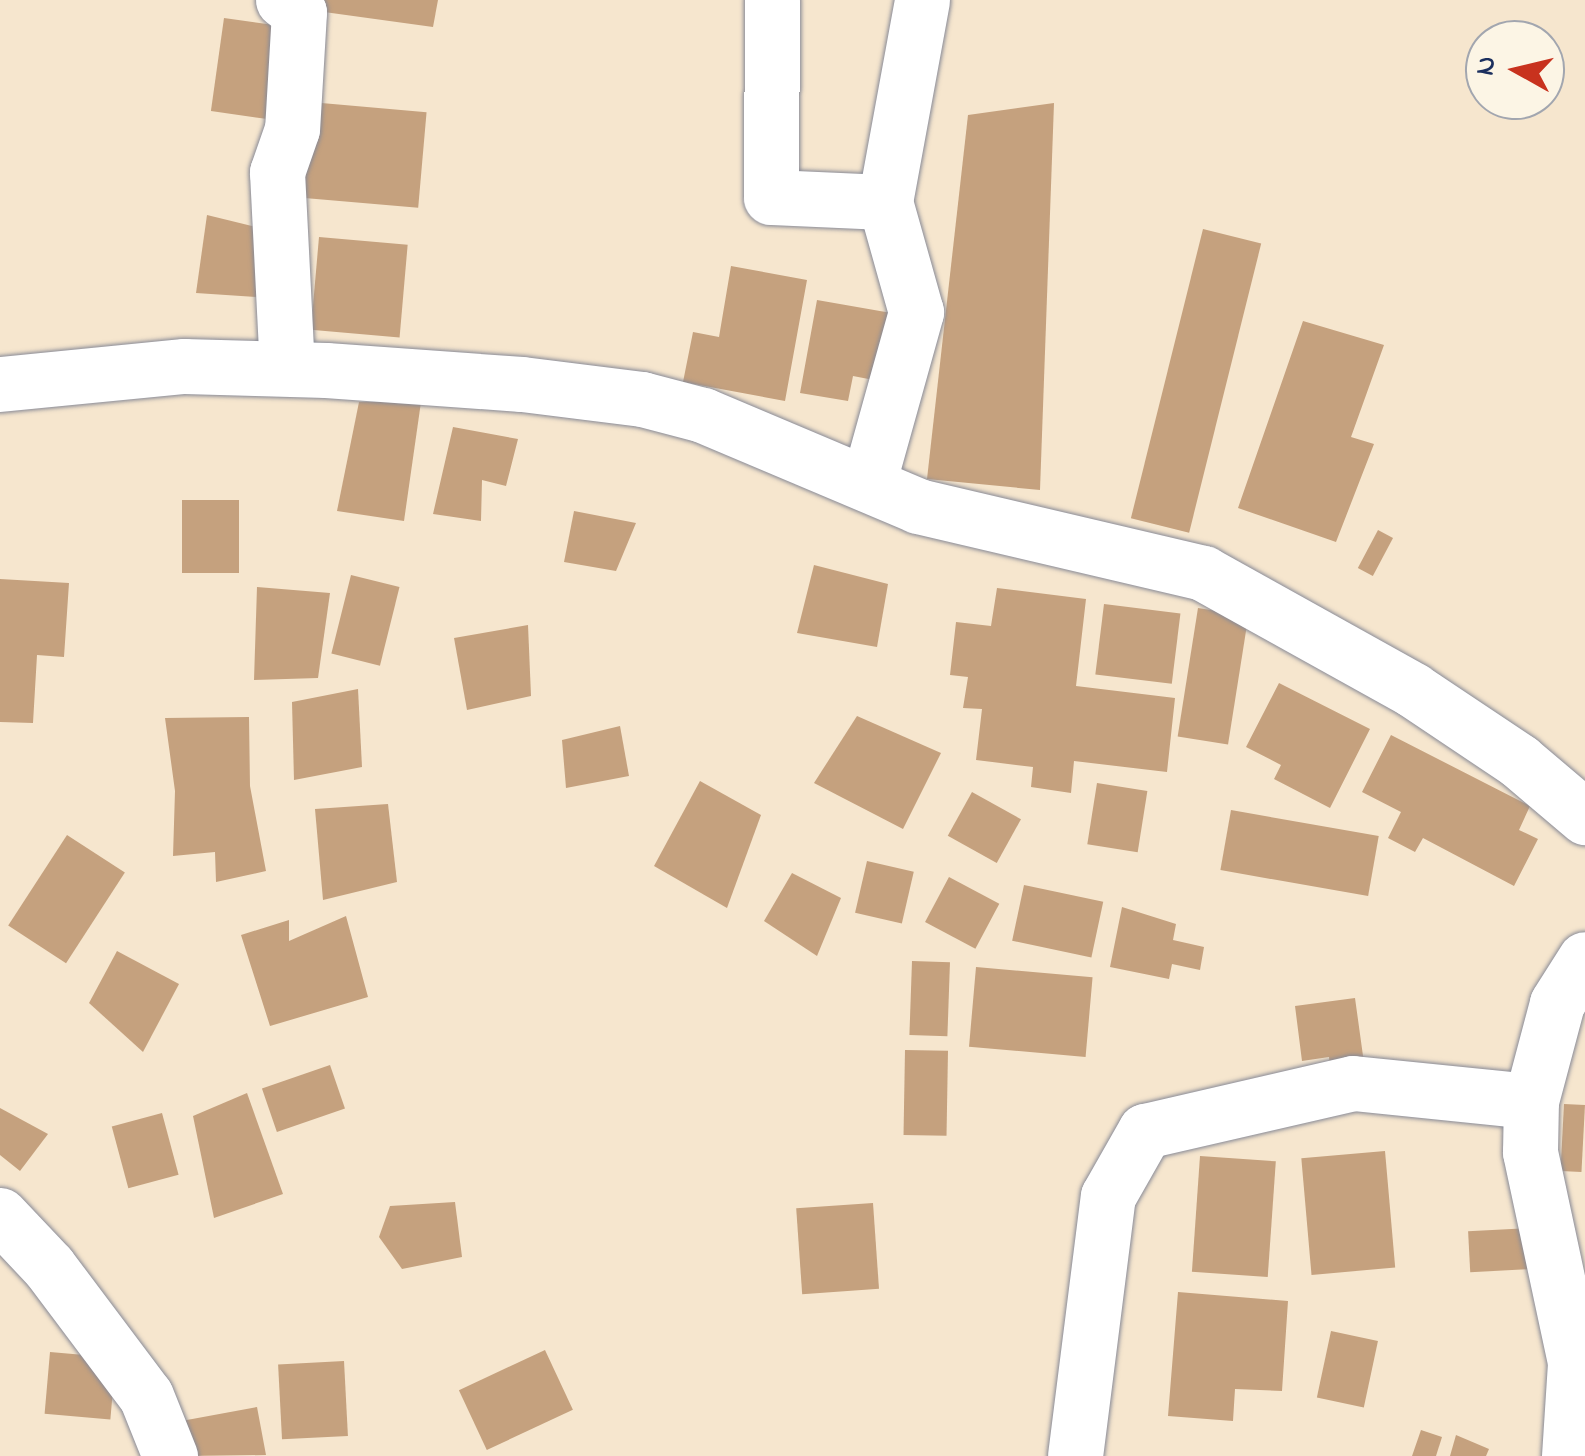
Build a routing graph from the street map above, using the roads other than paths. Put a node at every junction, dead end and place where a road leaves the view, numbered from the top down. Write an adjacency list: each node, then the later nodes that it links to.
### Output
1 (283, 0): 5 (street)
2 (772, 0): 4 (street)
3 (922, 0): 4 (street)
4 (885, 202): 7 (street)
5 (287, 368): 6 (street); 7 (street)
6 (0, 384)
7 (868, 484): 8 (street)
8 (1585, 816)
9 (1585, 959): 10 (street)
10 (1531, 1101): 13 (street); 14 (street)
11 (0, 1215): 12 (street)
12 (170, 1456)
13 (1076, 1456)
14 (1569, 1456)

